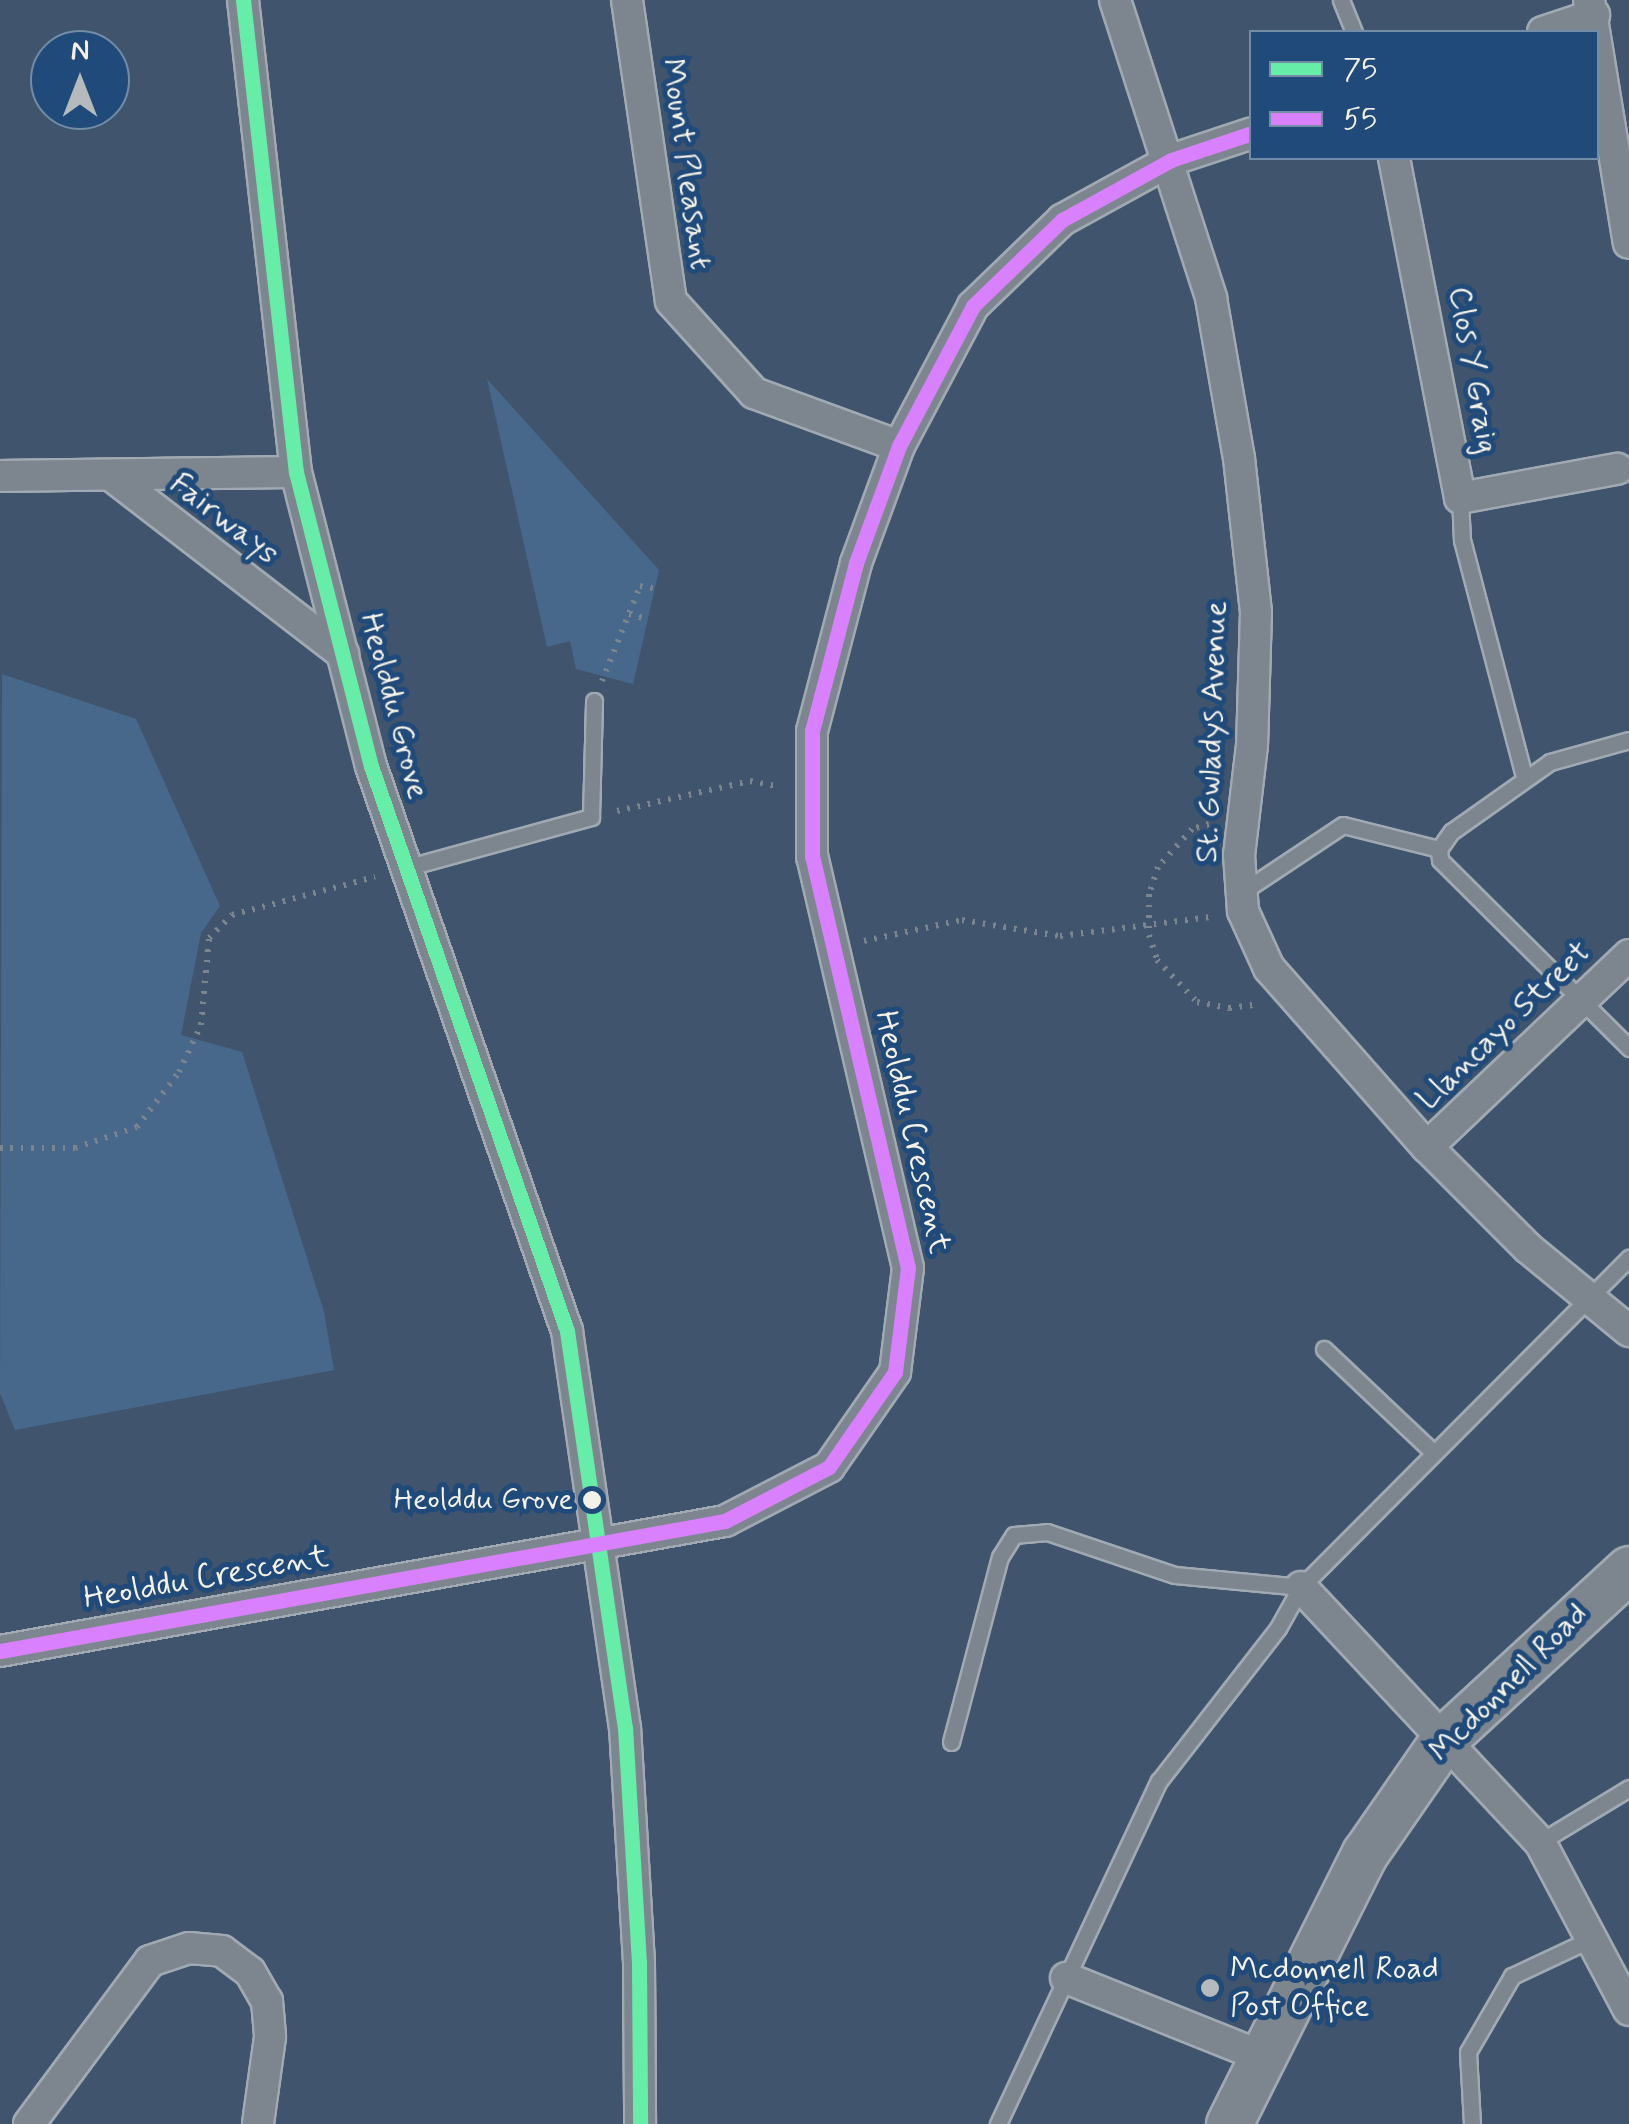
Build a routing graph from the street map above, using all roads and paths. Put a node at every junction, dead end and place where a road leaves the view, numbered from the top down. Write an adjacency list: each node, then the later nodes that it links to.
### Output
1 (243, 0): 15 (street, Heolddu Grove)
2 (626, 0): 13 (street, Mount Pleasant)
3 (1115, 0): 10 (street, St. Gwladys Avenue)
4 (1341, 0): 6 (lane)
5 (1591, 8): 7 (street)
6 (1353, 30)
7 (1547, 30)
8 (1599, 57): 12 (street)
9 (1249, 134): 10 (street, Heolddu Crescent)
10 (1171, 160): 13 (street, Heolddu Crescent); 28 (street, St. Gwladys Avenue)
11 (1394, 160): 18 (street, Clos Y Graig)
12 (1629, 243)
13 (898, 446): 26 (street, Heolddu Crescent)
14 (1617, 469): 18 (street, Clos Y Graig)
15 (296, 472): 17 (street, Fairways); 22 (street, Heolddu Grove)
16 (0, 476): 17 (street, Fairways)
17 (112, 476): 22 (street, Fairways)
18 (1460, 498): 25 (lane)
19 (653, 588): 20 (path)
20 (629, 614): 21 (path); 23 (path)
21 (646, 619)
22 (342, 654): 30 (street, Heolddu Grove)
23 (594, 701): 27 (lane)
24 (1629, 740): 25 (lane)
25 (1524, 777): 29 (lane)
26 (810, 790): 27 (path); 34 (street, Heolddu Crescent)
27 (591, 817): 30 (lane)
28 (1243, 821): 31 (street, St. Gwladys Avenue); 33 (path)
29 (1440, 849): 31 (lane); 37 (lane)
30 (406, 868): 40 (path); 46 (street, Heolddu Grove)
31 (1242, 892): 36 (street, St. Gwladys Avenue)
32 (1200, 920): 33 (path)
33 (1148, 926): 34 (path); 36 (path)
34 (834, 948): 46 (street, Heolddu Crescent)
35 (1629, 955): 37 (street, Llancayo Street)
36 (1284, 984): 39 (street, St. Gwladys Avenue)
37 (1580, 1002): 38 (lane); 39 (street, Llancayo Street)
38 (1629, 1048)
39 (1427, 1147): 42 (street, St. Gwladys Avenue)
40 (0, 1148)
41 (1629, 1258): 42 (lane)
42 (1591, 1301): 43 (street, St. Gwladys Avenue); 45 (lane)
43 (1629, 1330)
44 (1324, 1350): 45 (lane)
45 (1433, 1452): 48 (lane)
46 (602, 1541): 49 (street, Heolddu Crescent); 60 (street, Heolddu Grove)
47 (1629, 1568): 50 (street, Mcdonnell Road)
48 (1300, 1587): 50 (street); 51 (lane); 55 (lane)
49 (0, 1651)
50 (1444, 1739): 53 (street); 57 (street, Mcdonnell Road)
51 (951, 1742)
52 (1629, 1788): 53 (lane)
53 (1540, 1842): 54 (street)
54 (1592, 1938): 56 (street); 63 (lane)
55 (1066, 1978): 57 (street); 61 (lane)
56 (1629, 2010)
57 (1259, 2055): 62 (street, Mcdonnell Road)
58 (29, 2124): 59 (street)
59 (258, 2124)
60 (640, 2124)
61 (998, 2124)
62 (1230, 2124)
63 (1472, 2124)

